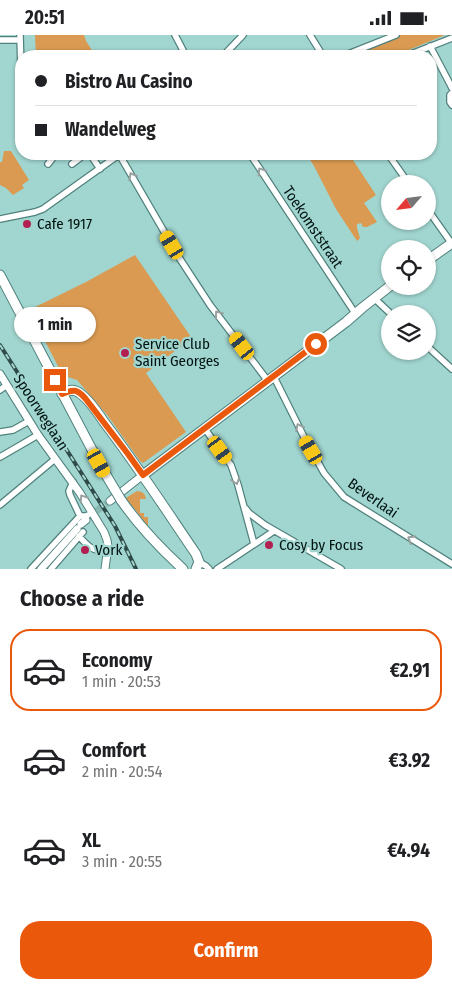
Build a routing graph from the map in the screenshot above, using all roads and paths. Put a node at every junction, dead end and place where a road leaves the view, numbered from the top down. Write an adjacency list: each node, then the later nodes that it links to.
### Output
1 (175, 35): 9 (street)
2 (243, 35): 10 (street)
3 (310, 35): 11 (street)
4 (396, 35): 12 (street)
5 (452, 37): 8 (street)
6 (20, 38): 7 (street)
7 (0, 40)
8 (430, 46): 13 (street); 14 (street)
9 (183, 50)
10 (229, 50)
11 (319, 50)
12 (358, 50)
13 (420, 50)
14 (432, 50)
15 (437, 59): 16 (street)
16 (452, 88)
17 (452, 93): 18 (street)
18 (452, 105)
19 (50, 160): 26 (street)
20 (77, 160): 27 (street)
21 (94, 160): 28 (street)
22 (111, 160): 28 (street)
23 (122, 160): 42 (street, Beverlaai, one-way to 23)
24 (254, 160): 38 (street, Toekomststraat, one-way to 24)
25 (392, 160): 29 (street)
26 (48, 164)
27 (72, 164)
28 (100, 169): 30 (street)
29 (403, 175)
30 (0, 219)
31 (436, 221): 32 (street)
32 (452, 243): 33 (main road)
33 (436, 254)
34 (0, 275): 45 (main road)
35 (381, 293): 36 (main road)
36 (374, 298): 37 (street); 38 (main road)
37 (381, 305)
38 (355, 313): 42 (main road)
39 (436, 354): 40 (street)
40 (452, 369)
41 (0, 374): 43 (street, Spoorweglaan)
42 (271, 379): 47 (main road); 61 (street, Beverlaai, one-way to 42)
43 (7, 385): 44 (street); 46 (street, Spoorweglaan)
44 (0, 390)
45 (62, 394): 52 (main road); 67 (main road, bridge)
46 (30, 421): 48 (street); 49 (street, Spoorweglaan)
47 (205, 429): 52 (main road); 56 (street, one-way to 56)
48 (0, 432)
49 (38, 435): 50 (street); 51 (street, Spoorweglaan)
50 (0, 457)
51 (55, 459): 53 (street, Spoorweglaan); 55 (street)
52 (143, 475): 54 (street); 62 (main road)
53 (73, 482): 57 (street); 60 (street, Spoorweglaan, one-way to 53)
54 (110, 501)
55 (0, 505)
56 (244, 506): 58 (street); 59 (street)
57 (81, 525): 60 (street); 63 (street); 64 (street); 65 (street)
58 (274, 531): 59 (street); 70 (street)
59 (254, 544): 69 (street)
60 (108, 552): 66 (street)
61 (452, 565)
62 (198, 566): 68 (street)
63 (32, 569)
64 (41, 569)
65 (50, 569)
66 (106, 569)
67 (183, 569)
68 (209, 569)
69 (216, 569)
70 (341, 569)

